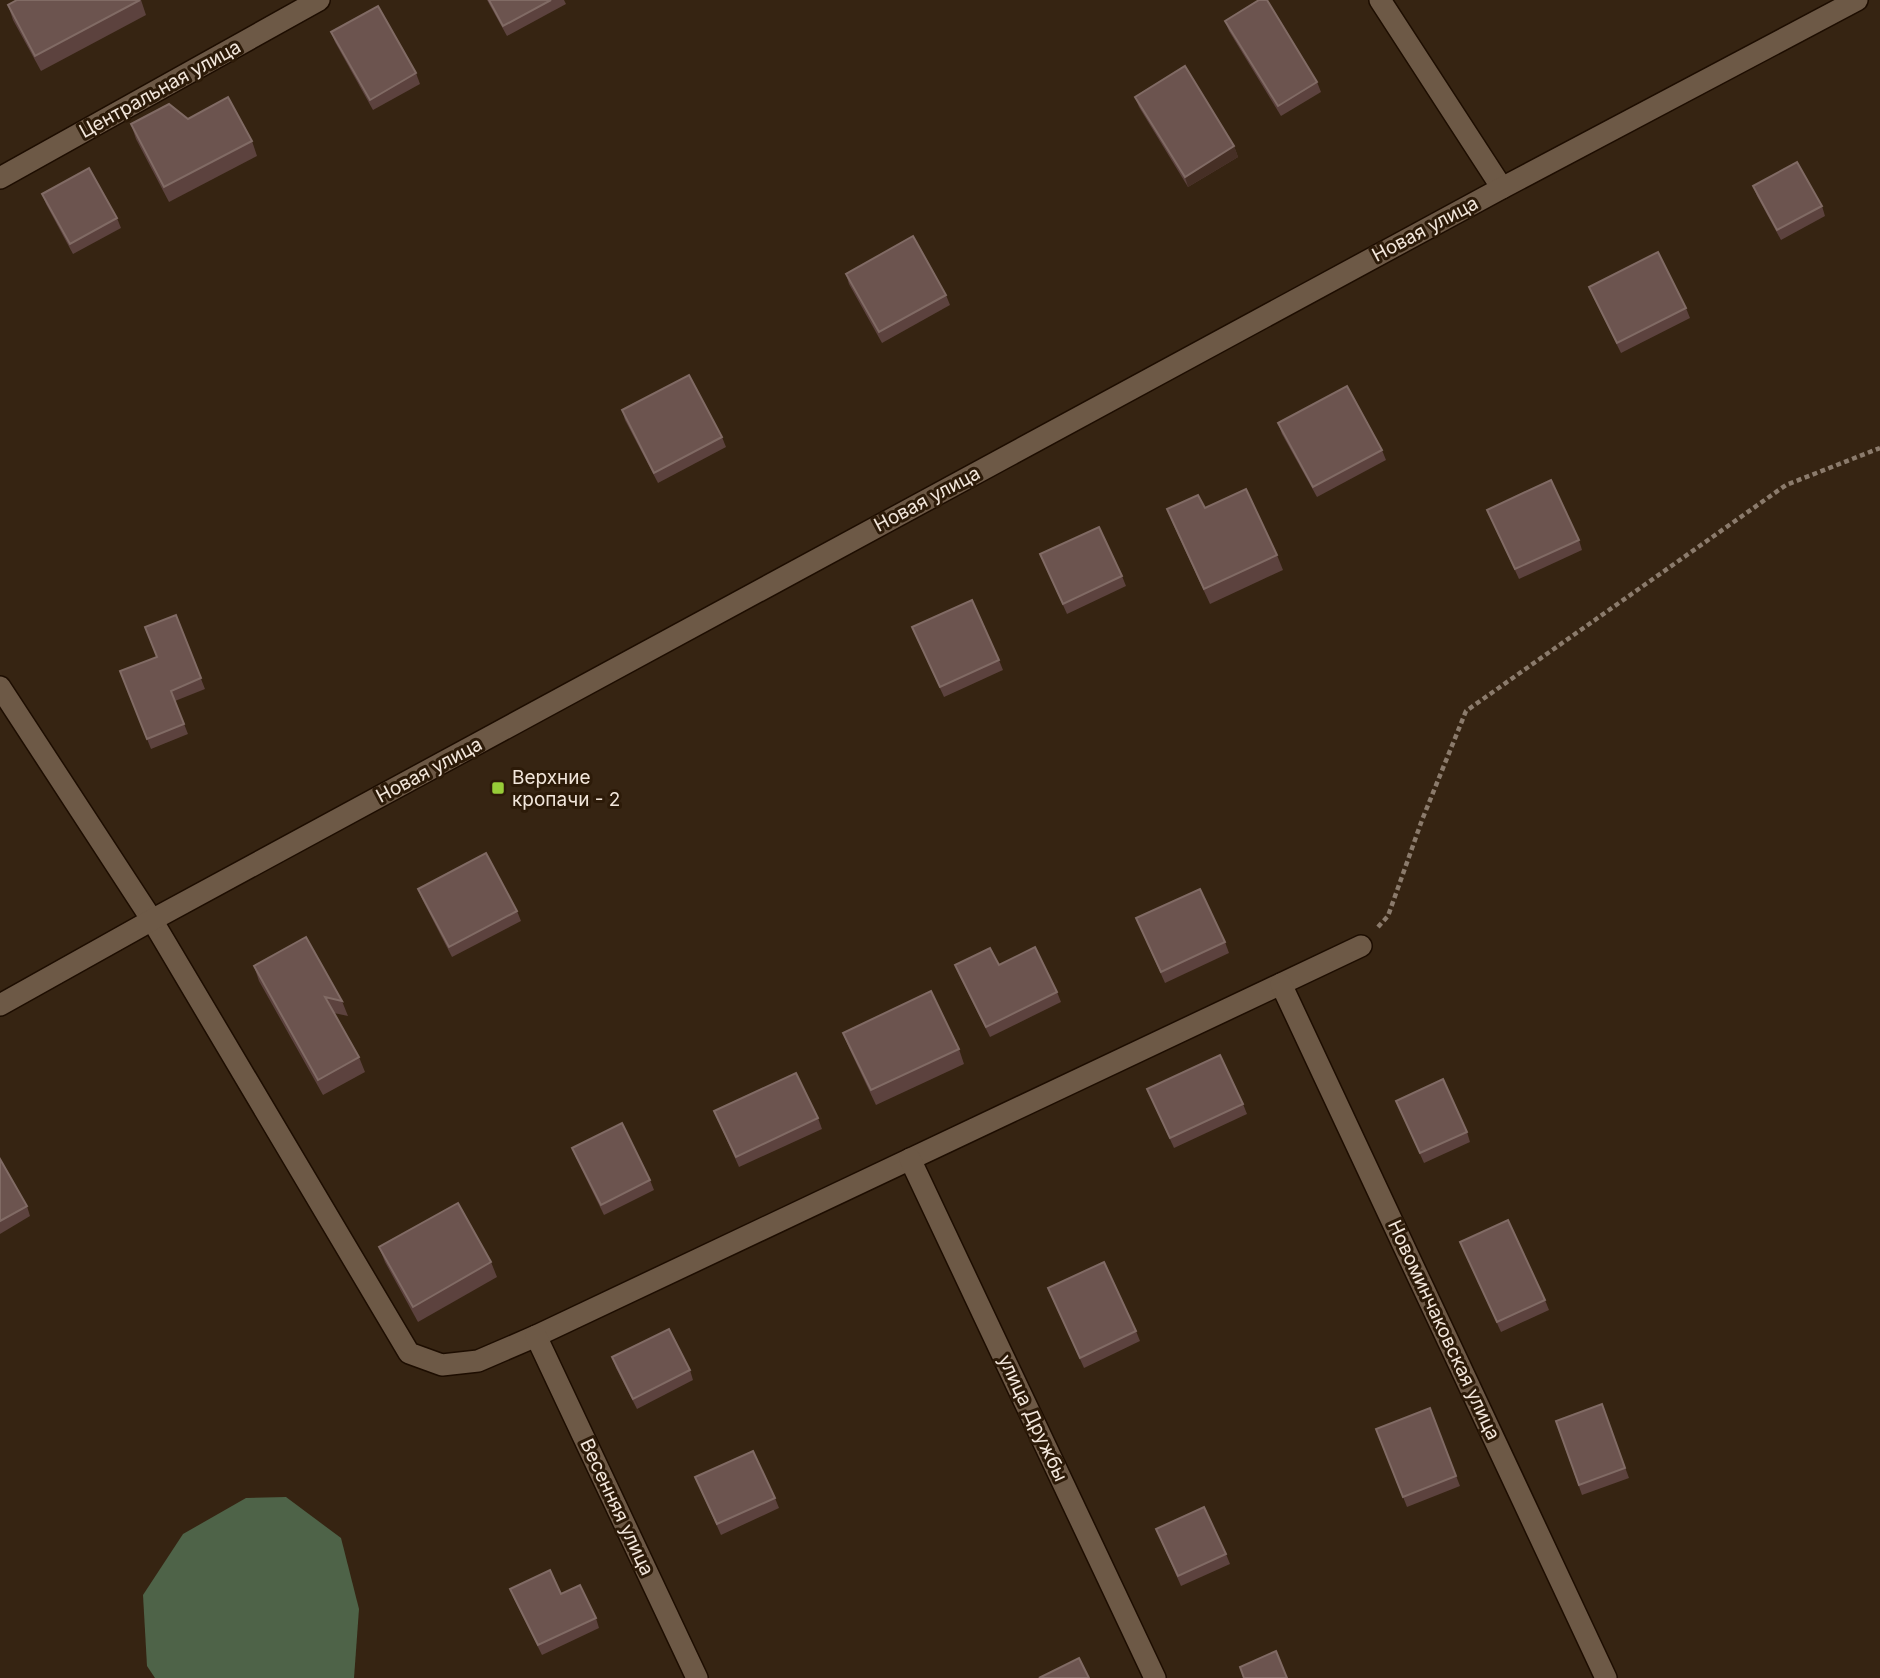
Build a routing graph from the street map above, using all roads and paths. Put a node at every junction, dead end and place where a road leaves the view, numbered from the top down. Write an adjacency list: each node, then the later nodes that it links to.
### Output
1 (319, 0): 4 (street, Центральная улица)
2 (1380, 0): 5 (street)
3 (1857, 0): 5 (street, Новая улица)
4 (0, 178)
5 (1502, 188): 8 (street, Новая улица)
6 (1880, 448): 9 (path)
7 (0, 687): 8 (street)
8 (152, 920): 11 (street, Новая улица); 13 (street)
9 (1361, 946): 10 (street)
10 (1281, 984): 12 (street); 16 (street, Новоминчаковская улица)
11 (0, 1005)
12 (910, 1159): 13 (street); 15 (street, улица Дружбы)
13 (536, 1336): 14 (street, Весенняя улица)
14 (697, 1678)
15 (1155, 1678)
16 (1606, 1678)

